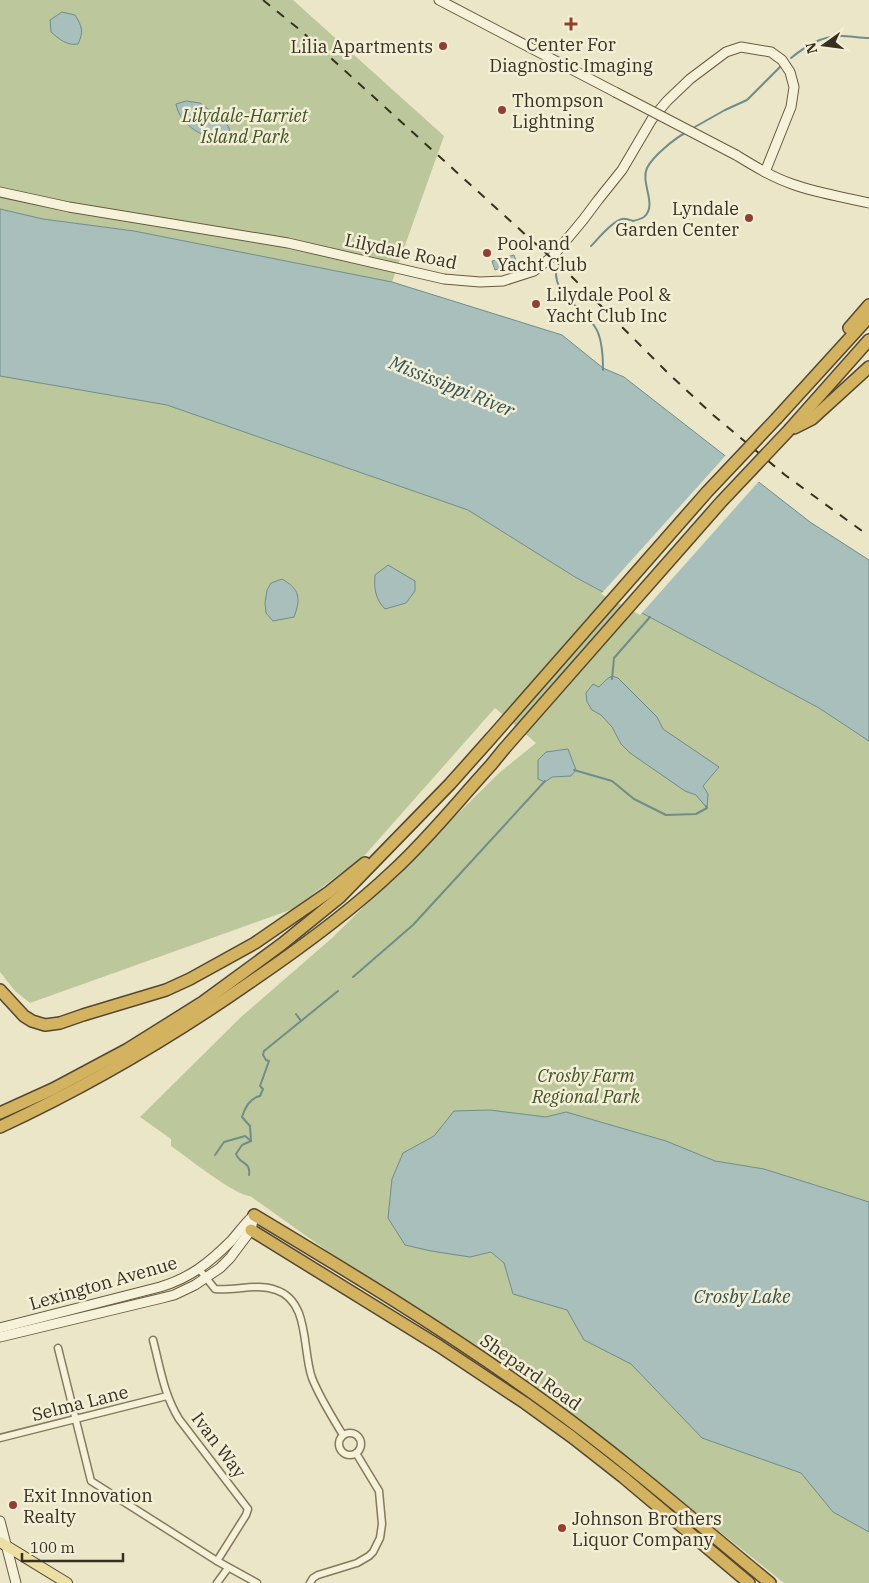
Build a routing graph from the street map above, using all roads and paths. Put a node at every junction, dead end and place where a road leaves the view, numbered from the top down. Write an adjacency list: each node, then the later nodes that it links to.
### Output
1 (439, 0): 2 (street, bridge)
2 (765, 172): 3 (street, Lilydale Road); 4 (street)
3 (0, 192)
4 (869, 203)
5 (869, 304): 9 (highway)
6 (869, 317): 9 (highway)
7 (869, 340): 10 (highway)
8 (869, 367): 10 (highway)
9 (786, 409): 11 (highway, bridge)
10 (790, 429): 13 (highway, bridge)
11 (392, 845): 12 (highway); 13 (highway)
12 (0, 990)
13 (84, 1079): 14 (highway)
14 (57, 1093): 15 (highway); 16 (highway)
15 (0, 1113)
16 (0, 1127)
17 (254, 1214): 18 (street, Lexington Avenue); 19 (street, Lexington Avenue); 40 (highway, Shepard Road)
18 (251, 1230): 20 (street, Lexington Avenue); 39 (highway, Shepard Road)
19 (199, 1269): 20 (street); 21 (street, Lexington Avenue)
20 (206, 1278): 22 (street, Lexington Avenue); 27 (street)
21 (0, 1328)
22 (0, 1337)
23 (154, 1340): 25 (street, Ivan Way)
24 (58, 1348): 26 (street)
25 (167, 1396): 26 (street, Selma Lane); 32 (street, Ivan Way)
26 (75, 1419): 28 (street, Selma Lane); 32 (street)
27 (344, 1435): 29 (street); 29 (street)
28 (0, 1438)
29 (356, 1453): 38 (street)
30 (0, 1521): 31 (street)
31 (3, 1544): 34 (street); 35 (main road)
32 (217, 1561): 33 (street)
33 (228, 1568): 36 (street); 37 (street)
34 (16, 1583)
35 (67, 1583)
36 (217, 1583)
37 (257, 1583)
38 (310, 1583)
39 (749, 1583)
40 (770, 1583)

